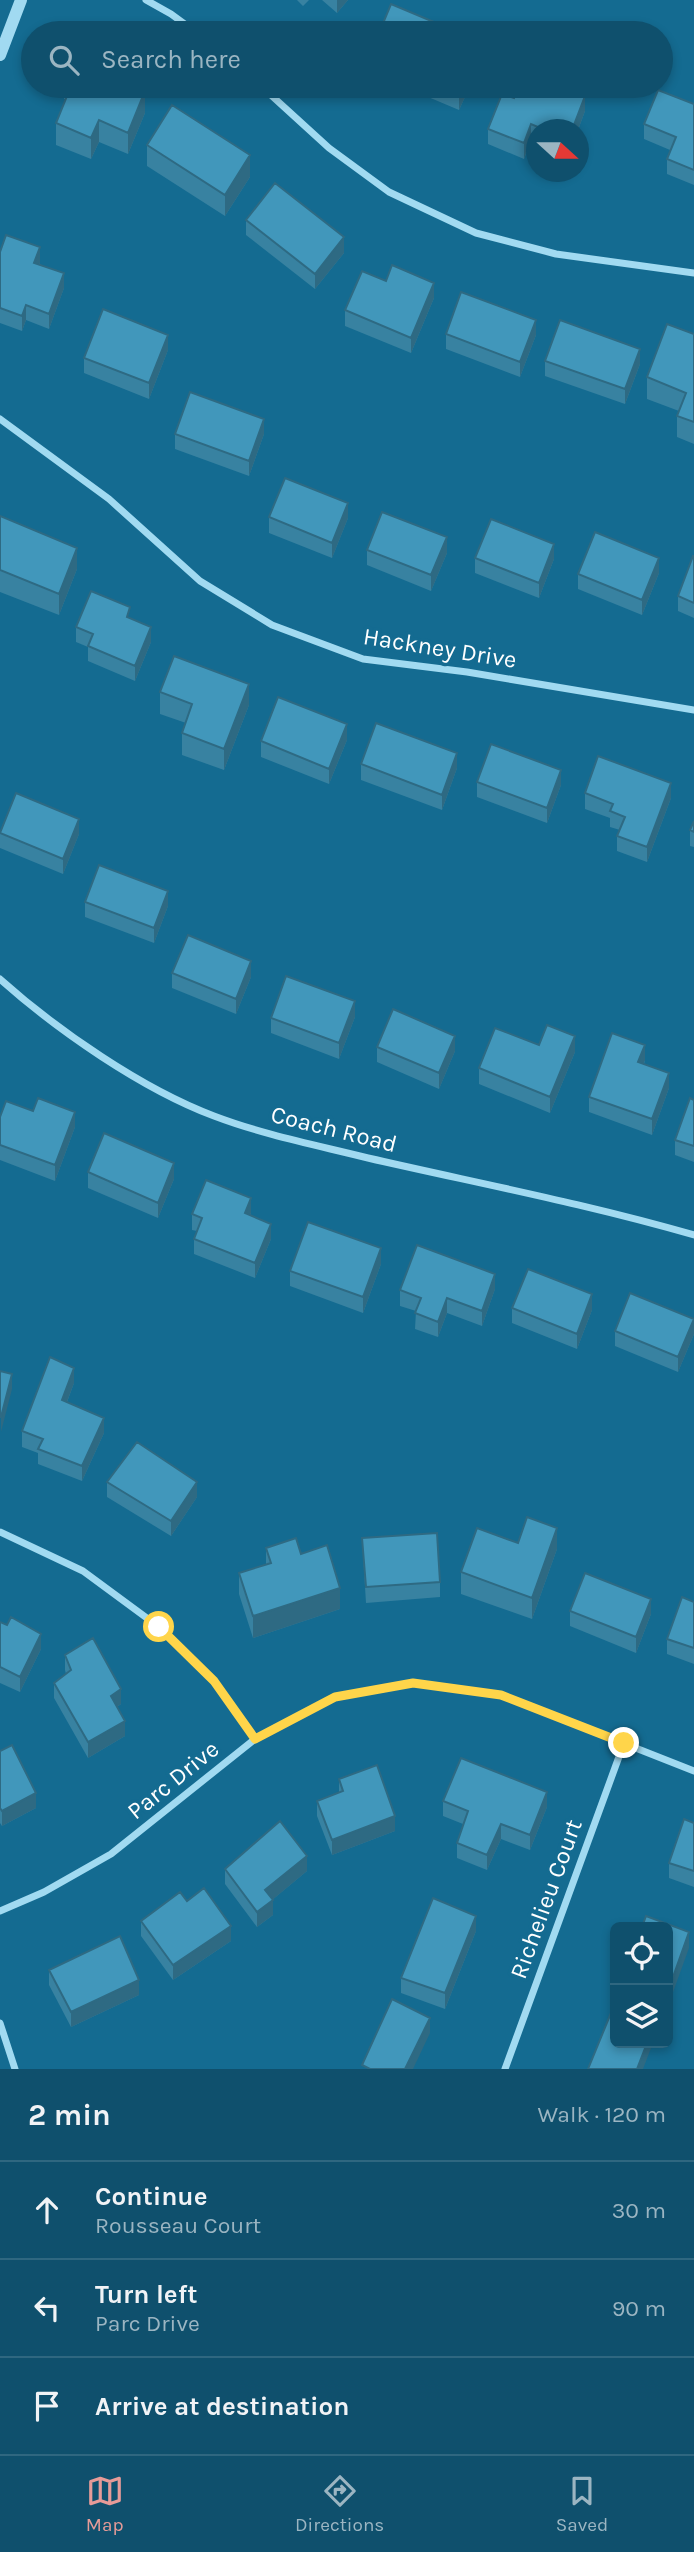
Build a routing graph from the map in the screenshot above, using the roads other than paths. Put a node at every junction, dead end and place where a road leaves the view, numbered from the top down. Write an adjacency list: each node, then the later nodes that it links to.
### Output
1 (21, 0): 4 (street)
2 (146, 0): 3 (street)
3 (180, 21)
4 (0, 55)
5 (274, 98): 6 (street)
6 (694, 273)
7 (0, 419): 8 (street, Hackney Drive)
8 (694, 710)
9 (0, 979): 10 (street, Coach Road)
10 (694, 1235)
11 (0, 1532): 12 (street)
12 (255, 1739): 13 (street, Parc Drive); 15 (street, Parc Drive)
13 (624, 1743): 14 (street, Parc Drive); 18 (street, Richelieu Court)
14 (694, 1771)
15 (0, 1911)
16 (0, 2023): 17 (street)
17 (15, 2069)
18 (505, 2069)

